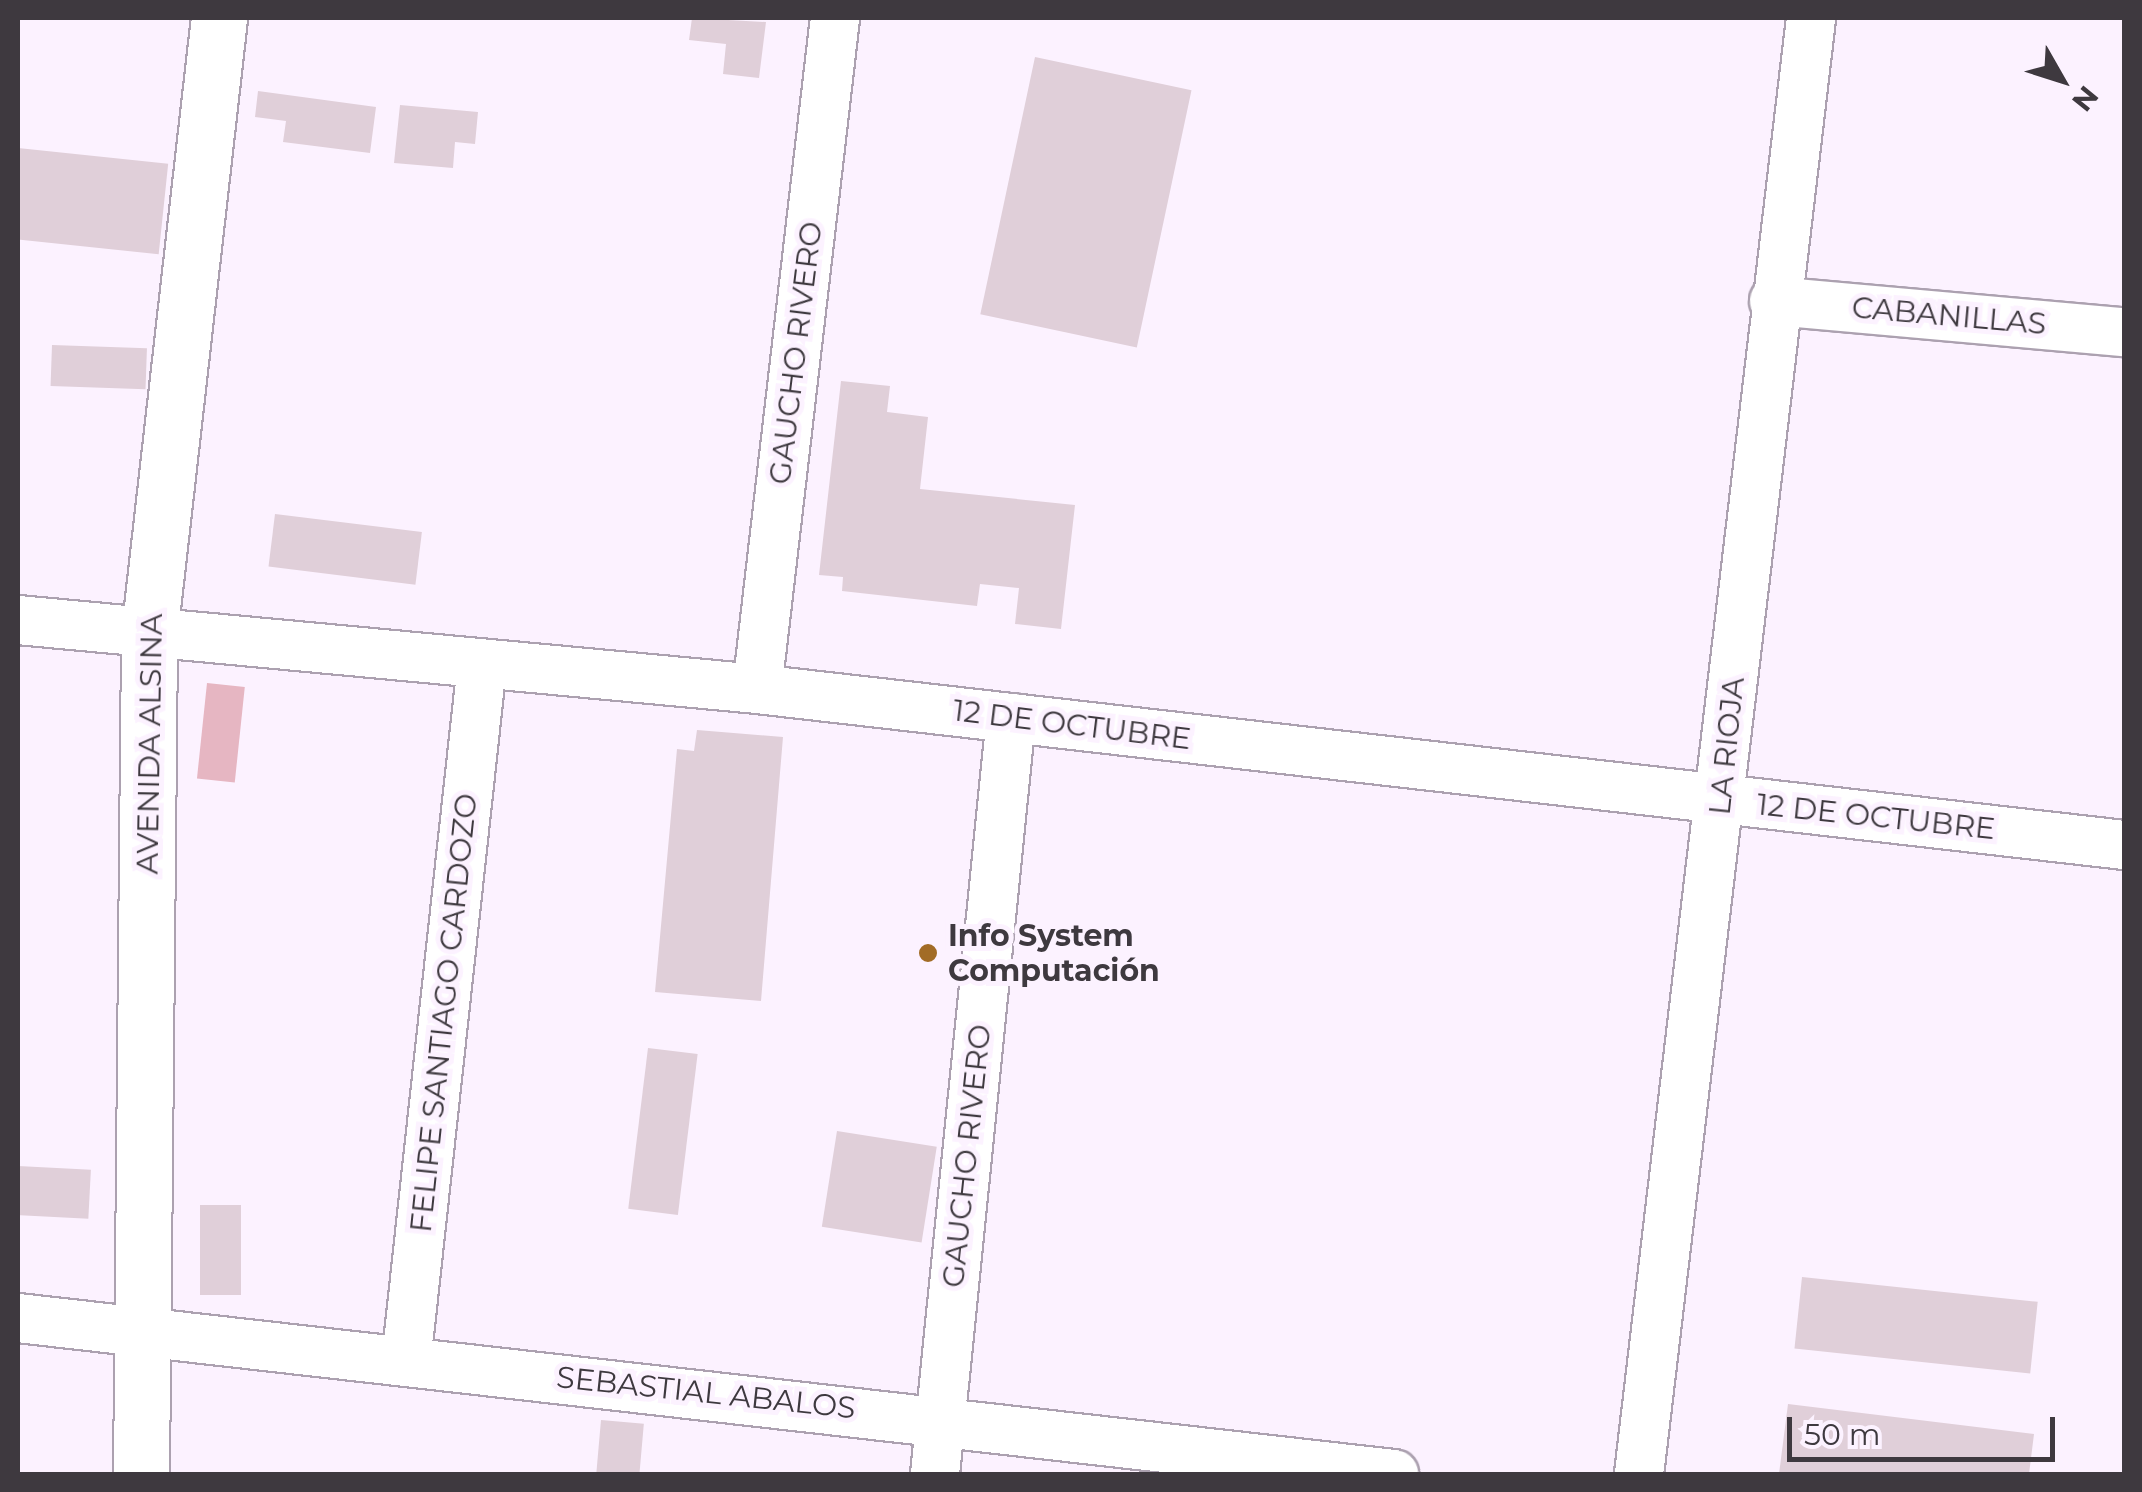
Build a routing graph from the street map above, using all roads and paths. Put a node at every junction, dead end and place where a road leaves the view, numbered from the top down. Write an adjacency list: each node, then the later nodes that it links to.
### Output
1 (219, 18): 7 (main road, AVENIDA ALSINA)
2 (835, 18): 9 (street, GAUCHO RIVERO)
3 (1810, 18): 4 (street, LA RIOJA)
4 (1774, 301): 5 (street, CABANILLAS); 11 (street, LA RIOJA)
5 (2124, 332)
6 (18, 620): 7 (street, 12 DE OCTUBRE)
7 (150, 634): 8 (street, 12 DE OCTUBRE); 14 (main road, AVENIDA ALSINA)
8 (482, 664): 9 (street, 12 DE OCTUBRE); 15 (street, FELIPE SANTIAGO CARDOZO)
9 (757, 689): 10 (street, 12 DE OCTUBRE)
10 (1011, 718): 11 (street, 12 DE OCTUBRE); 16 (street, GAUCHO RIVERO)
11 (1722, 800): 12 (street, 12 DE OCTUBRE); 20 (street, LA RIOJA)
12 (2124, 844)
13 (18, 1318): 14 (street, SEBASTIAL ABALOS)
14 (144, 1332): 15 (street, SEBASTIAL ABALOS); 17 (main road, AVENIDA ALSINA)
15 (406, 1362): 16 (street, SEBASTIAL ABALOS)
16 (941, 1416): 18 (street, GAUCHO RIVERO); 19 (street, SEBASTIAL ABALOS)
17 (142, 1474)
18 (935, 1474)
19 (1394, 1474)
20 (1639, 1474)

